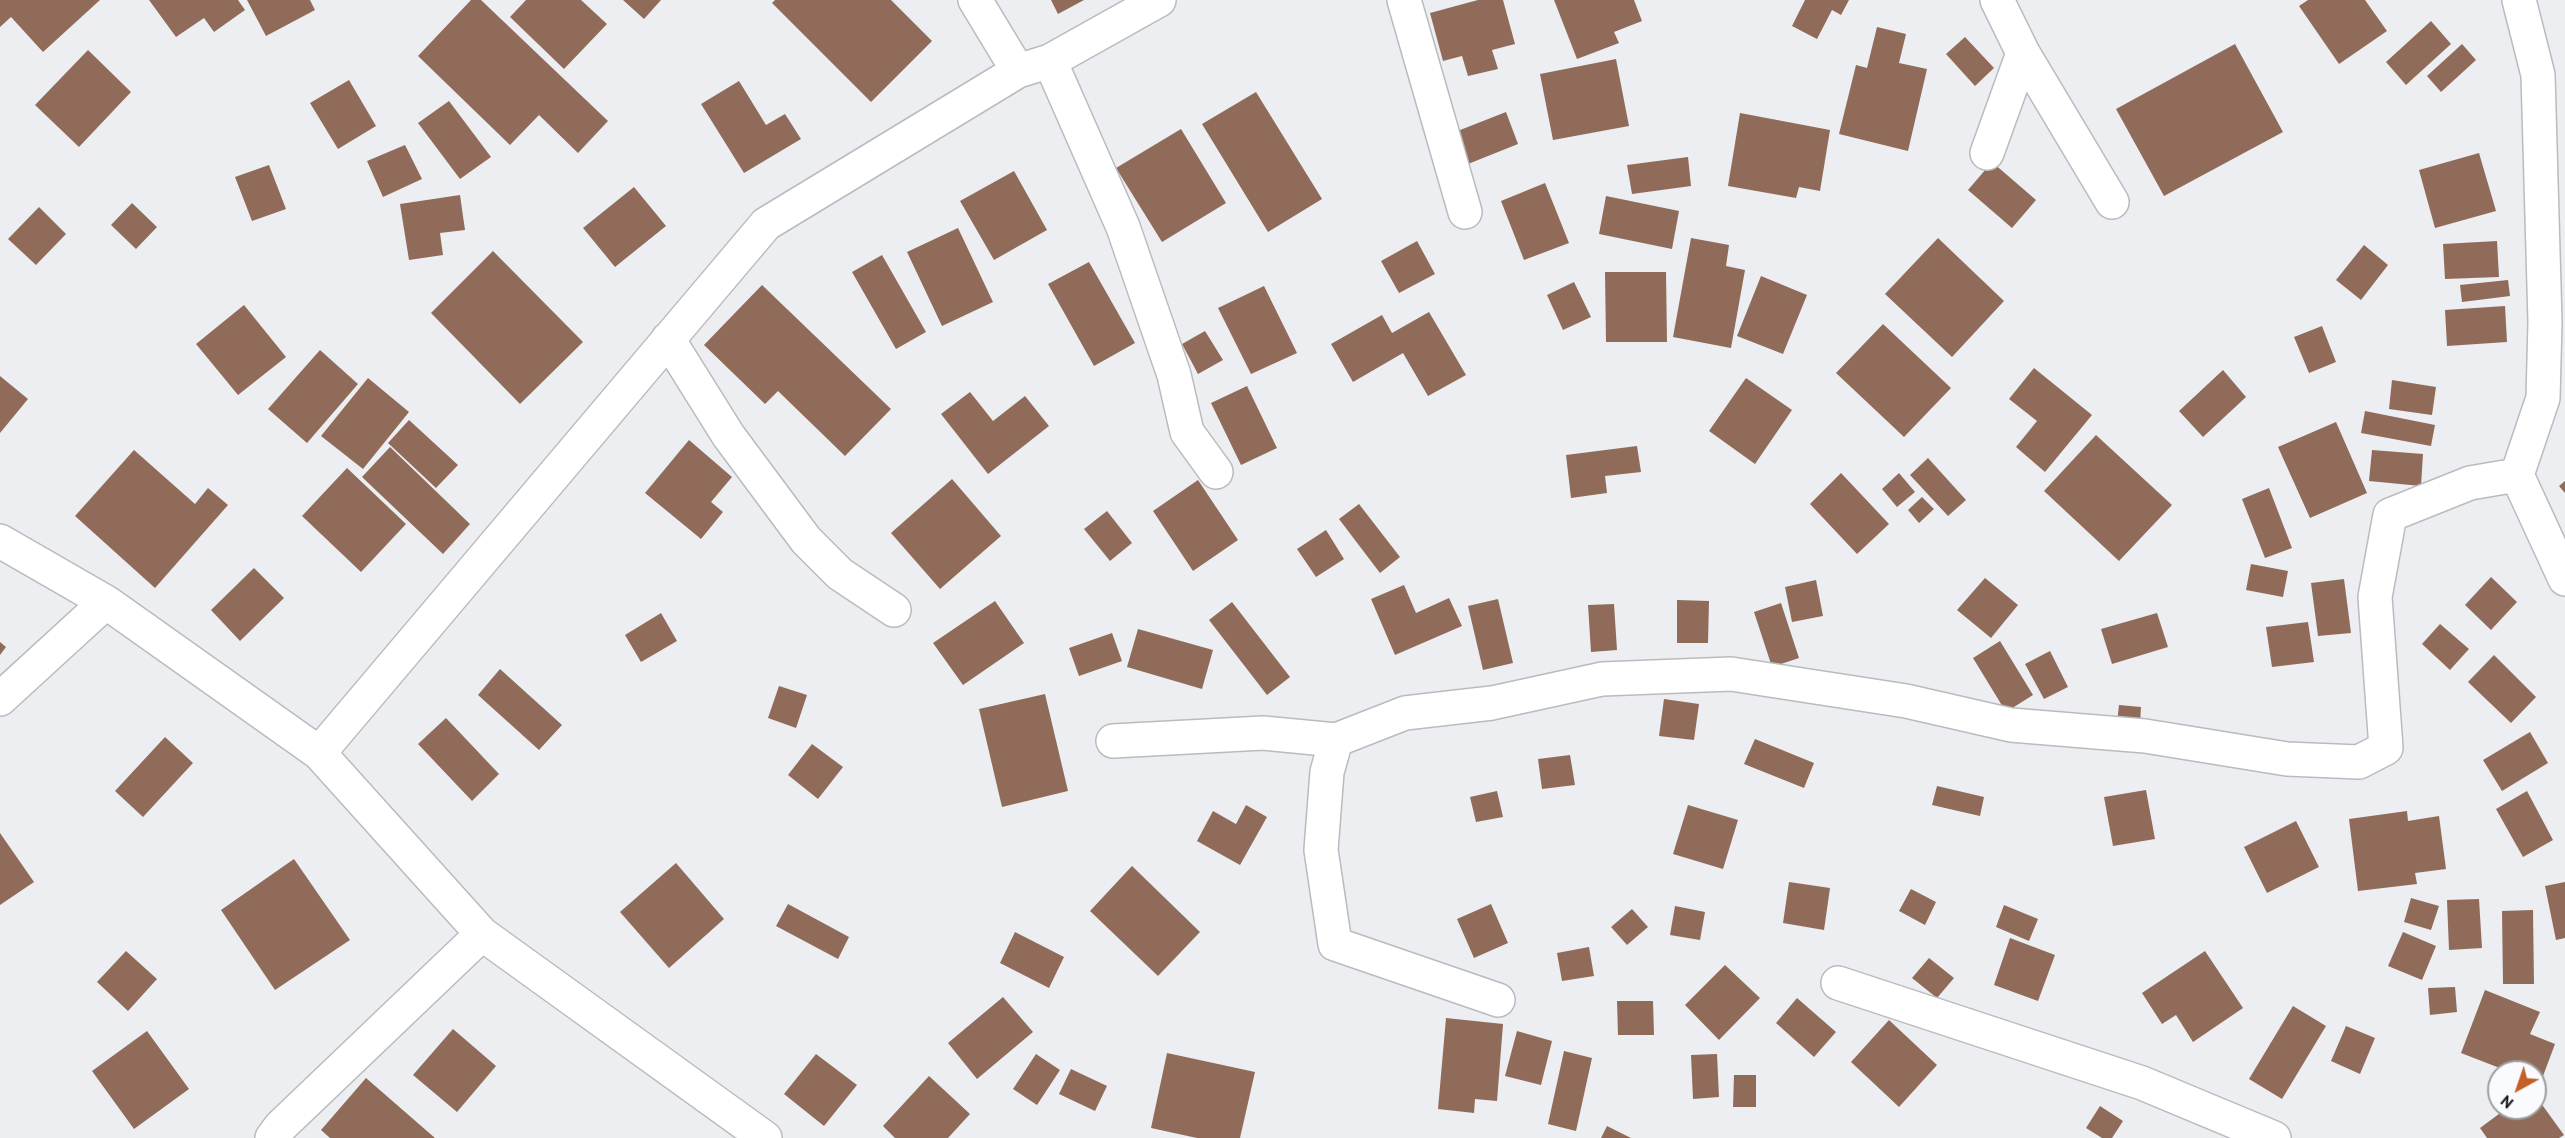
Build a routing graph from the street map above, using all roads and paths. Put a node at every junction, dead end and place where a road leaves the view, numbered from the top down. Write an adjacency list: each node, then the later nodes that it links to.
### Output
1 (975, 0): 8 (street)
2 (1159, 0): 7 (street)
3 (1404, 0): 11 (street)
4 (1997, 0): 6 (street)
5 (2519, 0): 14 (street)
6 (2022, 53): 9 (street); 10 (street)
7 (1050, 61): 8 (street); 13 (street)
8 (1018, 70): 12 (street)
9 (1987, 153)
10 (2112, 202)
11 (1466, 212)
12 (668, 339): 18 (street); 22 (street)
13 (1216, 472)
14 (2517, 475): 16 (street); 20 (street)
15 (0, 542): 17 (street)
16 (2565, 579)
17 (106, 602): 19 (street); 22 (street)
18 (894, 610)
19 (0, 699)
20 (1336, 740): 21 (street); 25 (street)
21 (1113, 741)
22 (319, 753): 23 (street)
23 (482, 934): 26 (street); 27 (street)
24 (1838, 983): 28 (street)
25 (1498, 1000)
26 (272, 1138)
27 (765, 1138)
28 (2274, 1138)

